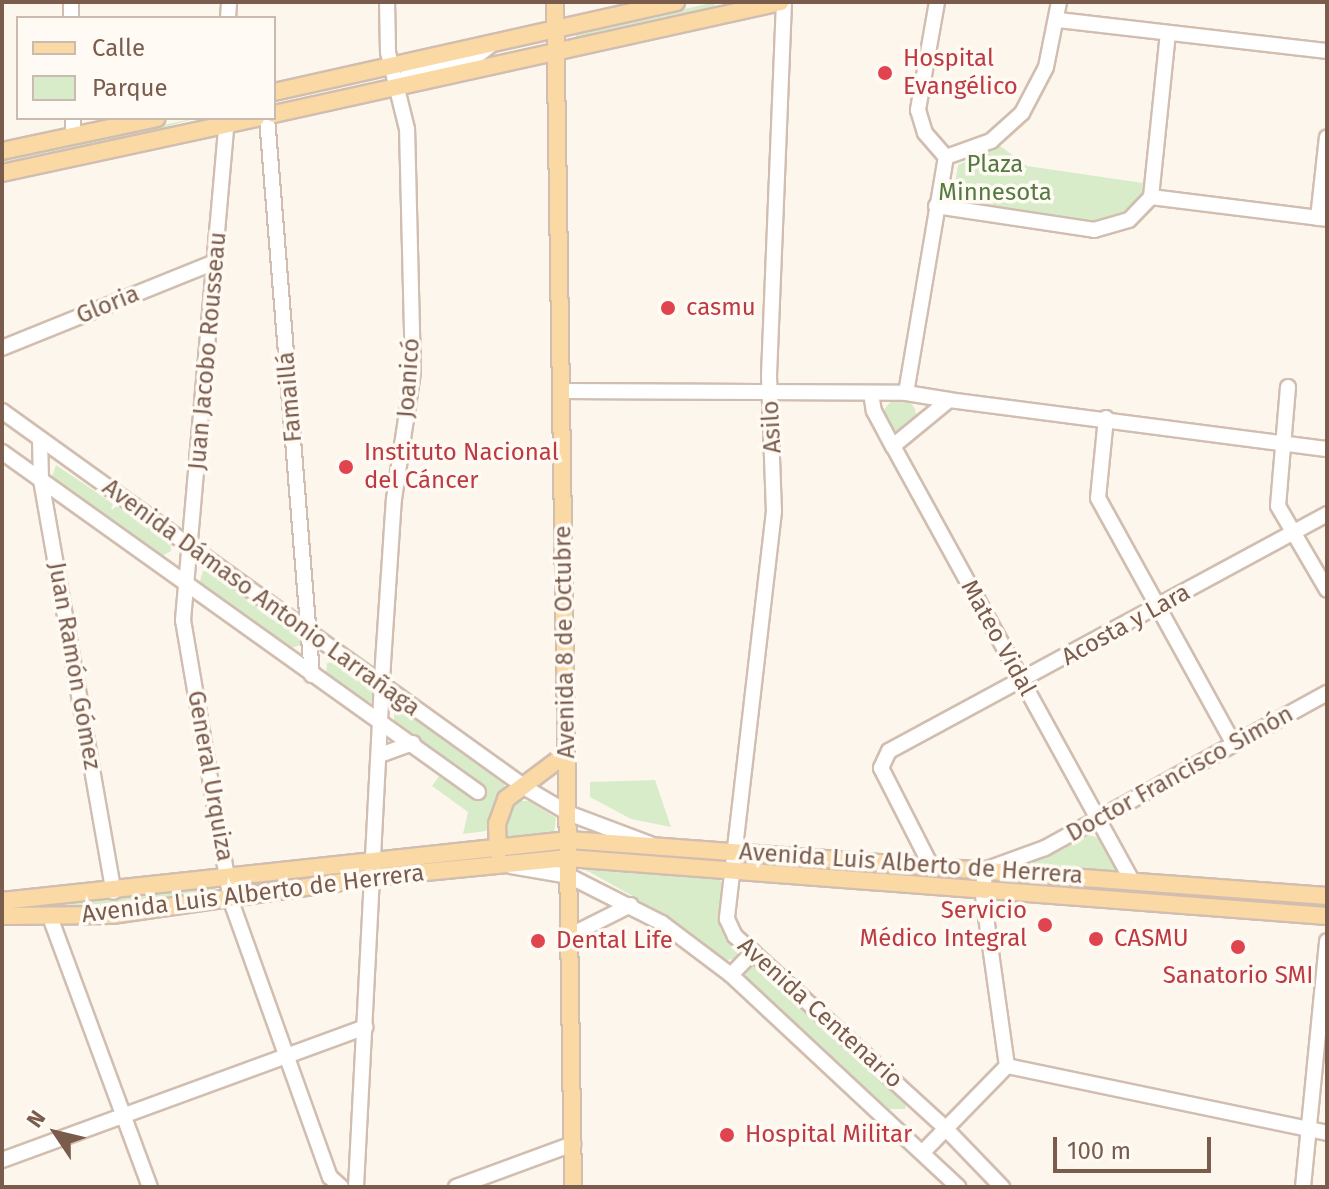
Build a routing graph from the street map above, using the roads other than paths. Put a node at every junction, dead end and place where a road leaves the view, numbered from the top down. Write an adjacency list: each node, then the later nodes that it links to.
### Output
1 (387, 2): 14 (street, Joanicó)
2 (555, 2): 9 (main road, Avenida 8 de Octubre)
3 (676, 2): 9 (main road)
4 (783, 2): 7 (main road); 34 (street, Asilo)
5 (937, 2): 25 (street)
6 (1059, 2): 8 (street)
7 (720, 9): 13 (main road)
8 (1059, 20): 10 (street); 25 (street)
9 (555, 30): 11 (main road); 13 (main road, Avenida 8 de Octubre)
10 (1168, 33): 12 (street); 27 (street)
11 (491, 45): 14 (main road); 15 (street)
12 (1327, 51)
13 (554, 54): 15 (main road); 33 (main road, Avenida 8 de Octubre)
14 (392, 67): 15 (street, Joanicó); 16 (main road)
15 (399, 88): 17 (main road); 55 (street, Joanicó)
16 (276, 92)
17 (276, 114)
18 (73, 120): 22 (street)
19 (148, 120): 22 (main road)
20 (222, 120): 26 (main road); 30 (street, Juan Jacobo Rousseau)
21 (267, 120): 52 (street, Famaillá)
22 (73, 136): 24 (main road)
23 (1327, 137): 29 (street)
24 (3, 151)
25 (946, 157): 28 (street)
26 (2, 173)
27 (1151, 197): 28 (street); 29 (street)
28 (936, 206): 36 (street)
29 (1322, 219)
30 (215, 262): 31 (street, Gloria); 48 (street, Juan Jacobo Rousseau)
31 (2, 348)
32 (1288, 387): 41 (street)
33 (561, 391): 34 (street); 60 (main road, Avenida 8 de Octubre)
34 (771, 392): 35 (street); 69 (street, Asilo)
35 (871, 393): 36 (street); 42 (street, Mateo Vidal)
36 (906, 393): 37 (street)
37 (949, 400): 39 (street); 42 (street)
38 (2, 411): 40 (street, Avenida Dámaso Antonio Larrañaga)
39 (1106, 418): 41 (street); 51 (street)
40 (40, 439): 45 (street, Juan Ramón Gómez); 48 (street, Avenida Dámaso Antonio Larrañaga)
41 (1282, 443): 43 (street); 47 (street)
42 (893, 446): 54 (street, Mateo Vidal)
43 (1327, 449)
44 (2, 452): 45 (street, Avenida Dámaso Antonio Larrañaga)
45 (41, 480): 49 (street, Avenida Dámaso Antonio Larrañaga); 80 (street, Juan Ramón Gómez)
46 (1327, 514): 47 (street, Acosta y Lara)
47 (1294, 533): 50 (street); 51 (street, Acosta y Lara)
48 (189, 548): 49 (street, Juan Jacobo Rousseau); 52 (street, Avenida Dámaso Antonio Larrañaga)
49 (183, 583): 53 (street, Avenida Dámaso Antonio Larrañaga); 77 (street, General Urquiza)
50 (1327, 590)
51 (1158, 607): 54 (street, Acosta y Lara); 59 (street)
52 (309, 634): 53 (street, Famaillá); 55 (street, Avenida Dámaso Antonio Larrañaga)
53 (312, 675): 57 (street, Avenida Dámaso Antonio Larrañaga)
54 (1022, 682): 65 (street, Mateo Vidal); 72 (street, Acosta y Lara)
55 (381, 685): 57 (street, Joanicó); 62 (street, Avenida Dámaso Antonio Larrañaga)
56 (1327, 693): 59 (street, Doctor Francisco Simón)
57 (381, 721): 58 (street, Avenida Dámaso Antonio Larrañaga); 61 (street, Joanicó)
58 (413, 743): 61 (street); 63 (street, Avenida Dámaso Antonio Larrañaga)
59 (1233, 743): 65 (street, Doctor Francisco Simón)
60 (566, 754): 62 (main road); 64 (main road, Avenida 8 de Octubre)
61 (380, 755): 70 (street, Joanicó)
62 (520, 784): 64 (street, Avenida Dámaso Antonio Larrañaga); 66 (main road)
63 (478, 792)
64 (568, 813): 67 (street, Avenida Dámaso Antonio Larrañaga); 68 (main road, Avenida 8 de Octubre)
65 (1097, 819): 74 (street, Doctor Francisco Simón); 78 (street, Mateo Vidal)
66 (496, 844): 68 (main road, Avenida Luis Alberto de Herrera); 70 (main road, Avenida Luis Alberto de Herrera); 71 (main road)
67 (650, 845): 68 (main road, Avenida Luis Alberto de Herrera); 69 (main road, Avenida Luis Alberto de Herrera)
68 (568, 849): 71 (main road, Avenida Luis Alberto de Herrera); 73 (main road, Avenida Luis Alberto de Herrera); 75 (main road, Avenida 8 de Octubre)
69 (735, 850): 72 (main road, Avenida Luis Alberto de Herrera); 73 (street, Avenida Centenario)
70 (376, 858): 76 (street, Joanicó); 77 (main road, Avenida Luis Alberto de Herrera)
71 (504, 862): 75 (street, Avenida Luis Alberto de Herrera); 76 (main road, Avenida Luis Alberto de Herrera)
72 (931, 866): 74 (main road, Avenida Luis Alberto de Herrera)
73 (733, 869): 79 (main road, Avenida Luis Alberto de Herrera); 90 (street, Avenida Centenario)
74 (987, 869): 78 (main road, Avenida Luis Alberto de Herrera); 79 (street)
75 (569, 876): 84 (street, Avenida Centenario); 88 (main road, Avenida 8 de Octubre)
76 (375, 877): 83 (main road, Avenida Luis Alberto de Herrera); 92 (street, Joanicó)
77 (228, 878): 80 (main road, Avenida Luis Alberto de Herrera); 83 (street, General Urquiza)
78 (1132, 881): 81 (main road, Avenida Luis Alberto de Herrera)
79 (982, 889): 86 (main road, Avenida Luis Alberto de Herrera); 94 (street)
80 (114, 892): 82 (main road, Avenida Luis Alberto de Herrera)
81 (1327, 896)
82 (2, 901)
83 (231, 901): 87 (main road, Avenida Luis Alberto de Herrera); 93 (street, General Urquiza)
84 (631, 905): 88 (street); 91 (street, Avenida Centenario)
85 (2, 916): 87 (main road, Avenida Luis Alberto de Herrera)
86 (1327, 916)
87 (50, 917): 95 (street)
88 (569, 936): 99 (main road, Avenida 8 de Octubre)
89 (1327, 941): 97 (street)
90 (753, 952): 91 (street); 96 (street, Avenida Centenario)
91 (731, 975): 100 (street, Avenida Centenario)
92 (365, 1027): 93 (street); 104 (street, Joanicó)
93 (284, 1053): 95 (street); 103 (street, General Urquiza)
94 (1007, 1066): 96 (street); 97 (street)
95 (122, 1116): 101 (street); 102 (street)
96 (946, 1129): 100 (street); 108 (street, Avenida Centenario)
97 (1309, 1129): 98 (street); 109 (street)
98 (1327, 1133)
99 (573, 1144): 105 (street); 106 (main road, Avenida 8 de Octubre)
100 (923, 1152): 107 (street, Avenida Centenario)
101 (2, 1160)
102 (150, 1187)
103 (341, 1187)
104 (356, 1187)
105 (456, 1187)
106 (573, 1187)
107 (958, 1187)
108 (1002, 1187)
109 (1303, 1187)

